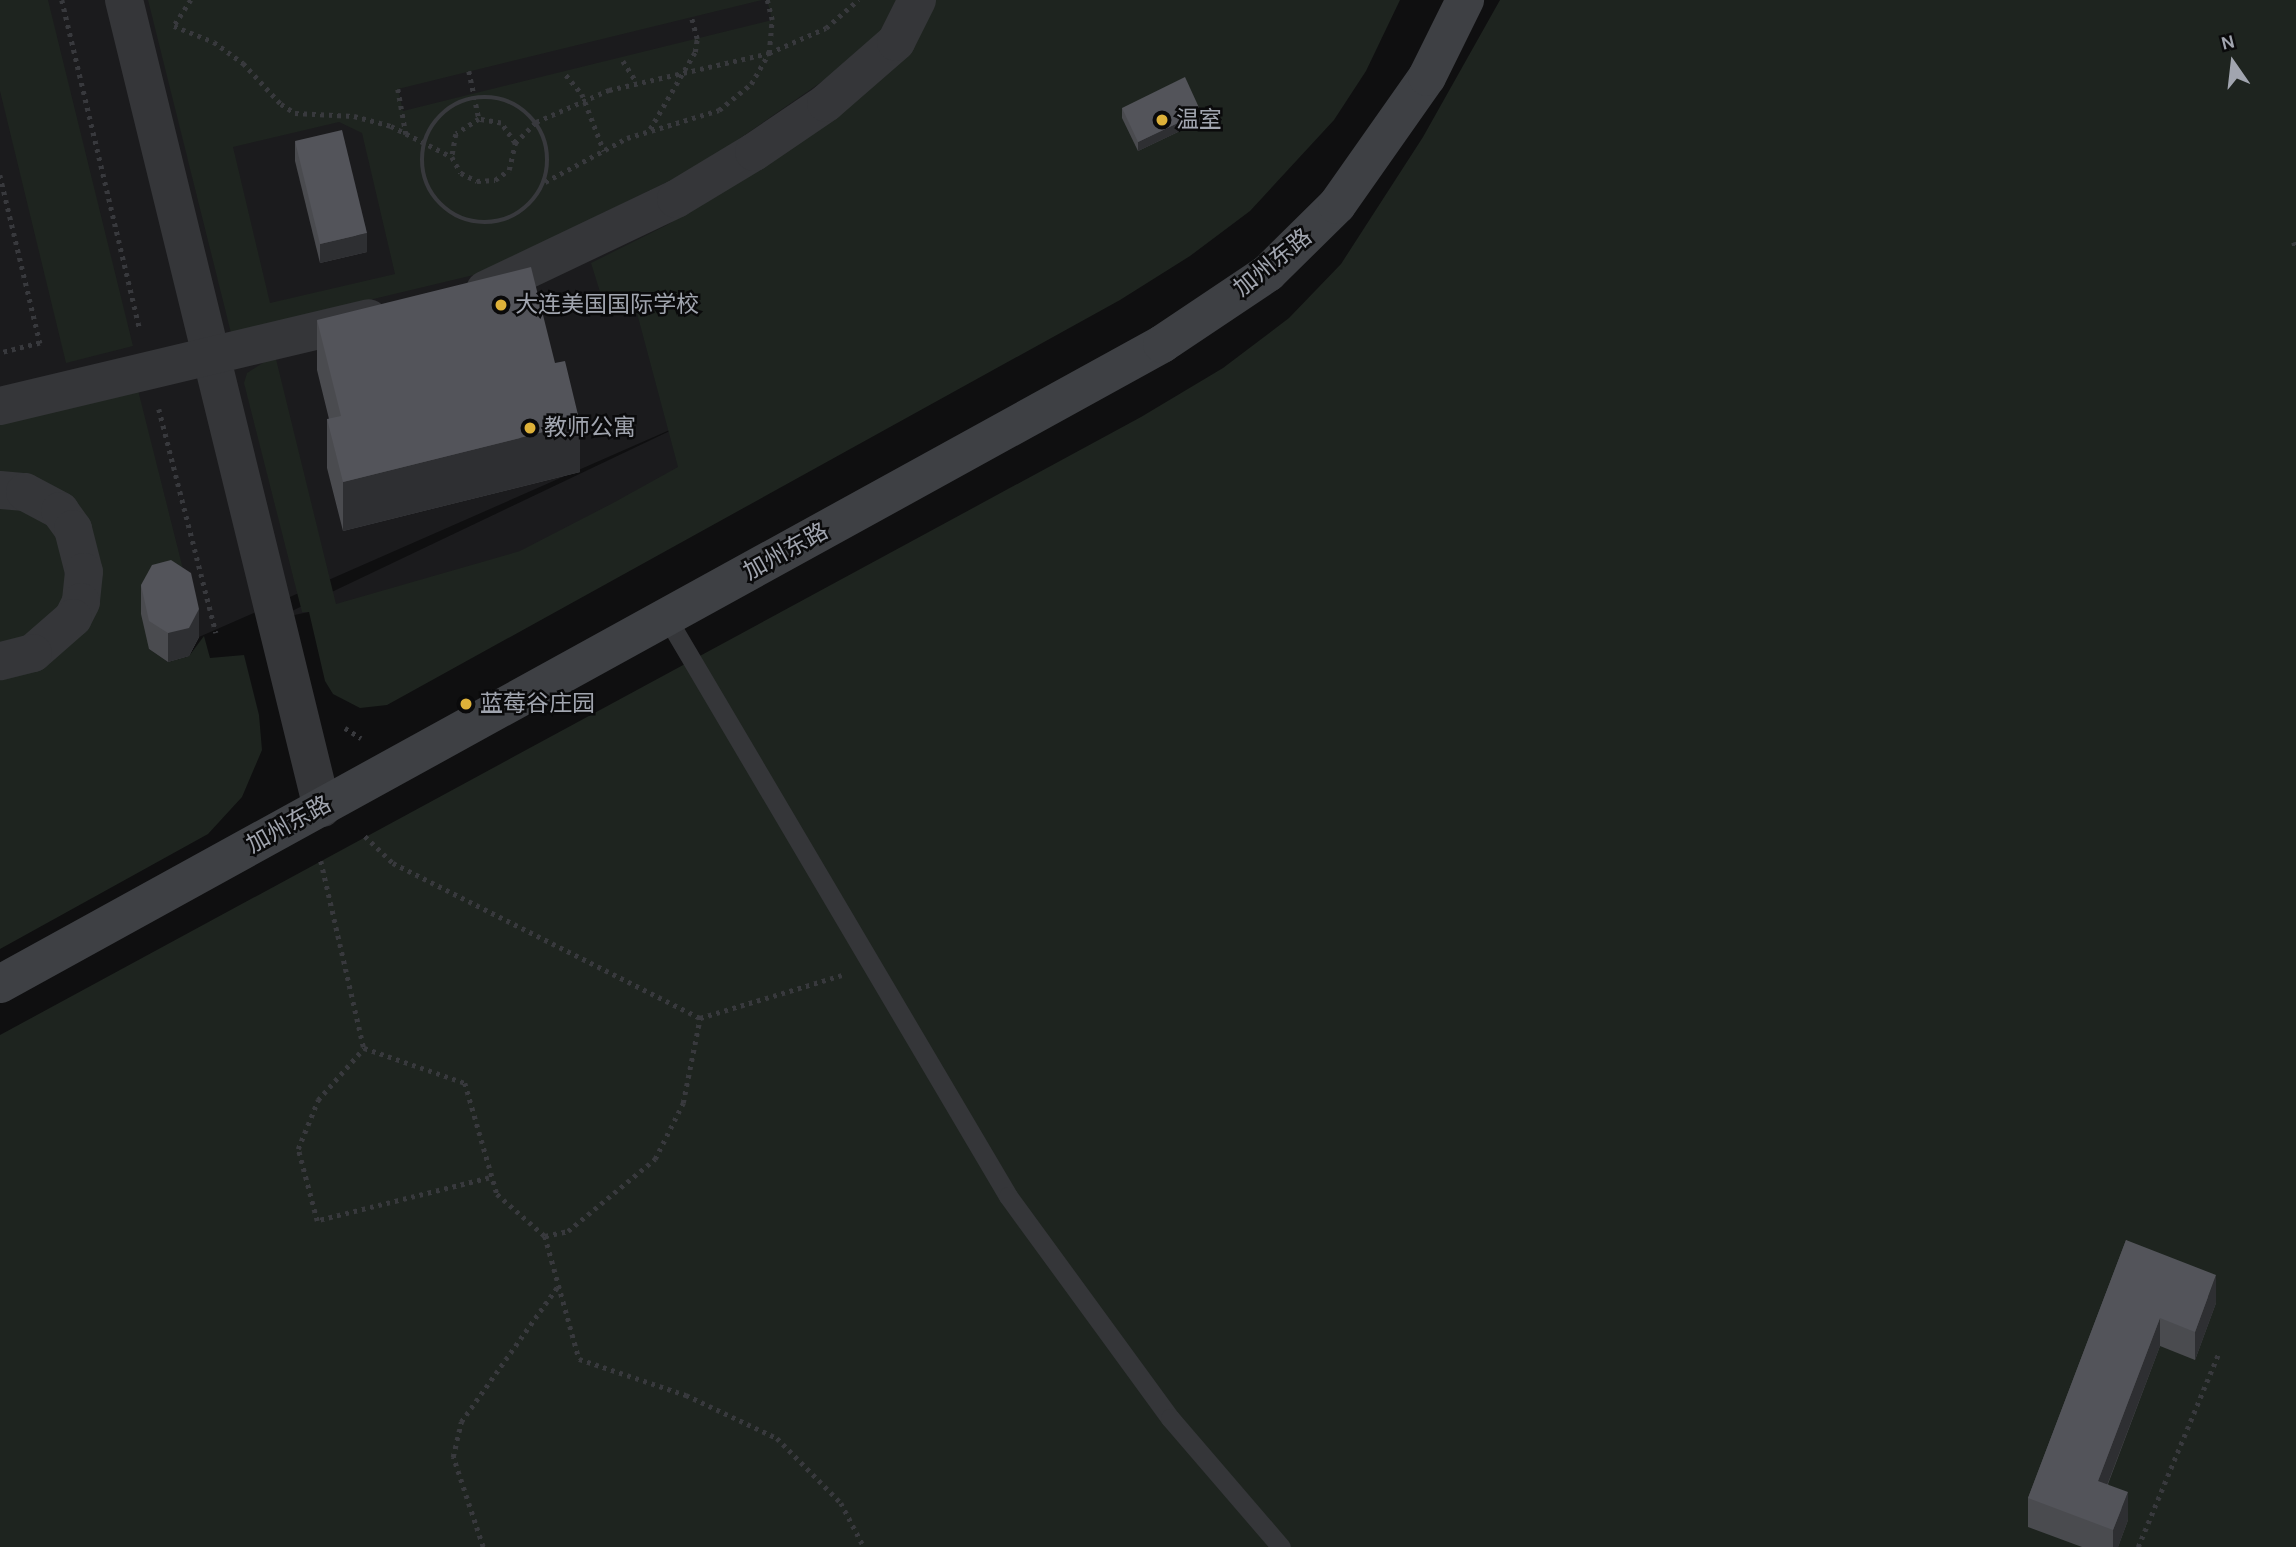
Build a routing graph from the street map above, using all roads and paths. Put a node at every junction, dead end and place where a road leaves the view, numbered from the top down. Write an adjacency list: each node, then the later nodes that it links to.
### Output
1 (62, 0): 34 (path)
2 (124, 0): 33 (street)
3 (191, 0): 21 (path)
4 (767, 0): 9 (path)
5 (858, 0): 9 (path)
6 (917, 0): 30 (street)
7 (1465, 0): 37 (street, 加州东路)
8 (691, 17): 12 (path)
9 (769, 53): 12 (path); 20 (path)
10 (623, 61): 14 (path)
11 (469, 71): 16 (path)
12 (684, 71): 14 (path); 20 (path)
13 (566, 75): 17 (path)
14 (636, 81): 17 (path)
15 (398, 89): 21 (path)
16 (475, 98): 18 (path); 19 (path); 22 (path)
17 (585, 100): 19 (path); 24 (path)
18 (479, 119): 23 (path); 25 (path)
19 (536, 122): 23 (path); 27 (path)
20 (650, 128): 24 (path)
21 (407, 134): 22 (path)
22 (424, 142): 25 (path); 27 (path)
23 (515, 143): 25 (path)
24 (604, 151): 27 (path)
25 (453, 157)
26 (0, 175): 32 (path)
27 (545, 182)
28 (2294, 242): 29 (path)
29 (2296, 250)
30 (456, 297)
31 (402, 310): 33 (street)
32 (0, 353)
33 (212, 355): 34 (street); 42 (street)
34 (149, 370): 35 (street); 38 (path)
35 (0, 406)
36 (0, 490): 39 (street)
37 (667, 618): 42 (street, 加州东路); 45 (lane)
38 (216, 633)
39 (0, 661)
40 (334, 721): 41 (path)
41 (371, 738)
42 (321, 808): 46 (street, 加州东路)
43 (365, 836): 47 (path)
44 (321, 861): 48 (path)
45 (870, 966): 47 (path); 55 (lane)
46 (0, 984)
47 (700, 1018): 50 (path)
48 (364, 1048): 49 (path); 49 (path)
49 (489, 1178): 50 (path)
50 (545, 1236): 51 (path)
51 (558, 1285): 53 (path); 54 (path)
52 (2218, 1355): 56 (path)
53 (483, 1547)
54 (864, 1547)
55 (1281, 1547)
56 (2138, 1547)

